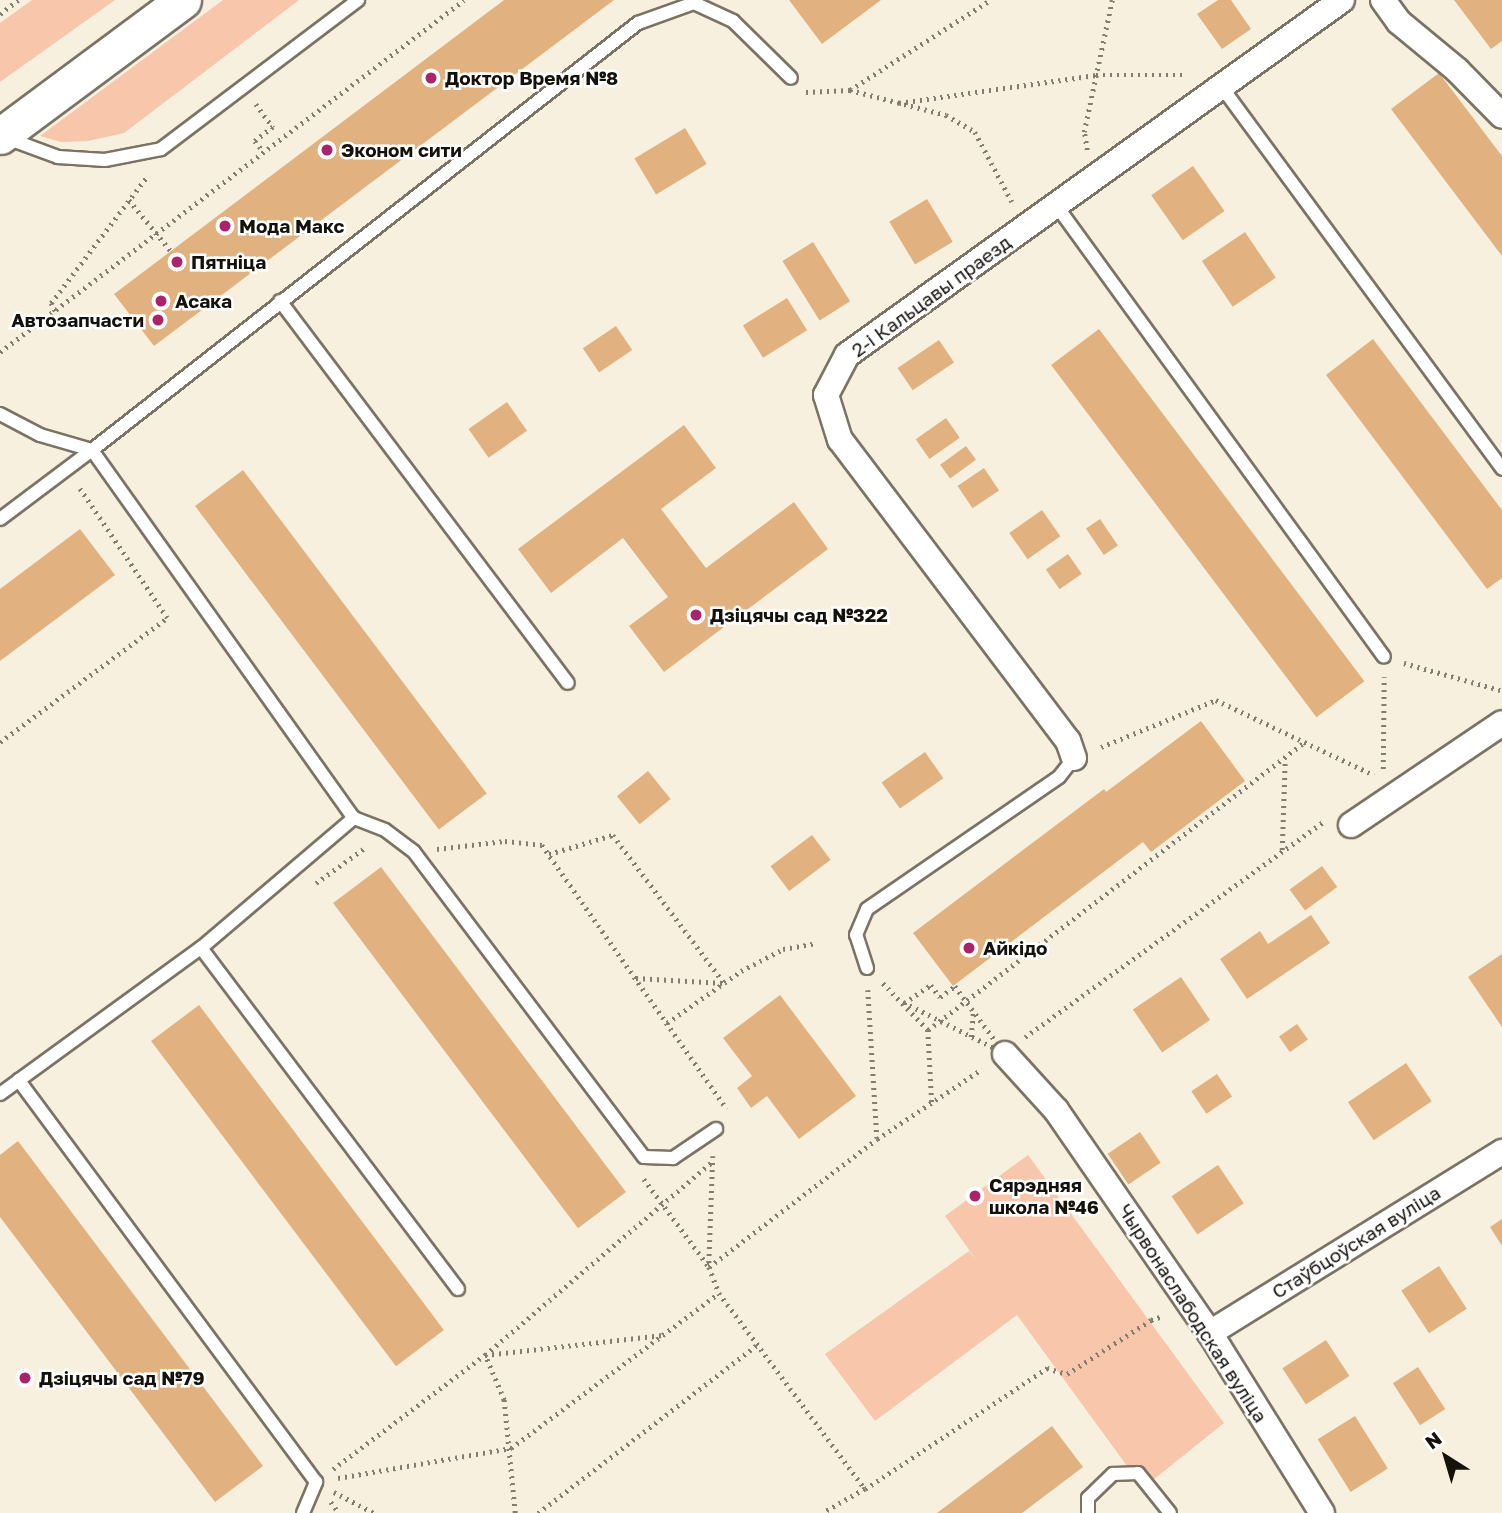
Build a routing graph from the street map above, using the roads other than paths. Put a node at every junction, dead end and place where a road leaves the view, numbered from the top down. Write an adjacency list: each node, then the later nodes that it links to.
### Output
1 (183, 0): 8 (main road)
2 (358, 0): 8 (lane)
3 (1342, 0): 6 (street, 2-і Кальцавы праезд)
4 (1383, 0): 7 (street)
5 (791, 78): 10 (lane)
6 (1221, 86): 9 (street, 2-і Кальцавы праезд); 13 (lane)
7 (1502, 116)
8 (0, 136)
9 (1056, 205): 15 (lane); 18 (street, 2-і Кальцавы праезд)
10 (280, 301): 12 (lane); 16 (lane)
11 (0, 414): 12 (lane)
12 (92, 450): 14 (lane); 19 (lane)
13 (1502, 469)
14 (0, 519)
15 (1384, 657)
16 (568, 683)
17 (1502, 723): 20 (street)
18 (1074, 758): 22 (lane)
19 (354, 818): 21 (lane); 26 (lane)
20 (1341, 820)
21 (201, 948): 24 (lane); 28 (lane)
22 (867, 968)
23 (1007, 1051): 29 (street, Чырвонаслабодская вуліца)
24 (19, 1080): 25 (lane); 30 (lane)
25 (0, 1094)
26 (716, 1129)
27 (1502, 1152): 29 (street, Стаўбцоўская вуліца)
28 (458, 1289)
29 (1209, 1333): 33 (street, Чырвонаслабодская вуліца)
30 (303, 1513)
31 (1088, 1513): 32 (lane)
32 (1170, 1513)
33 (1322, 1513)

